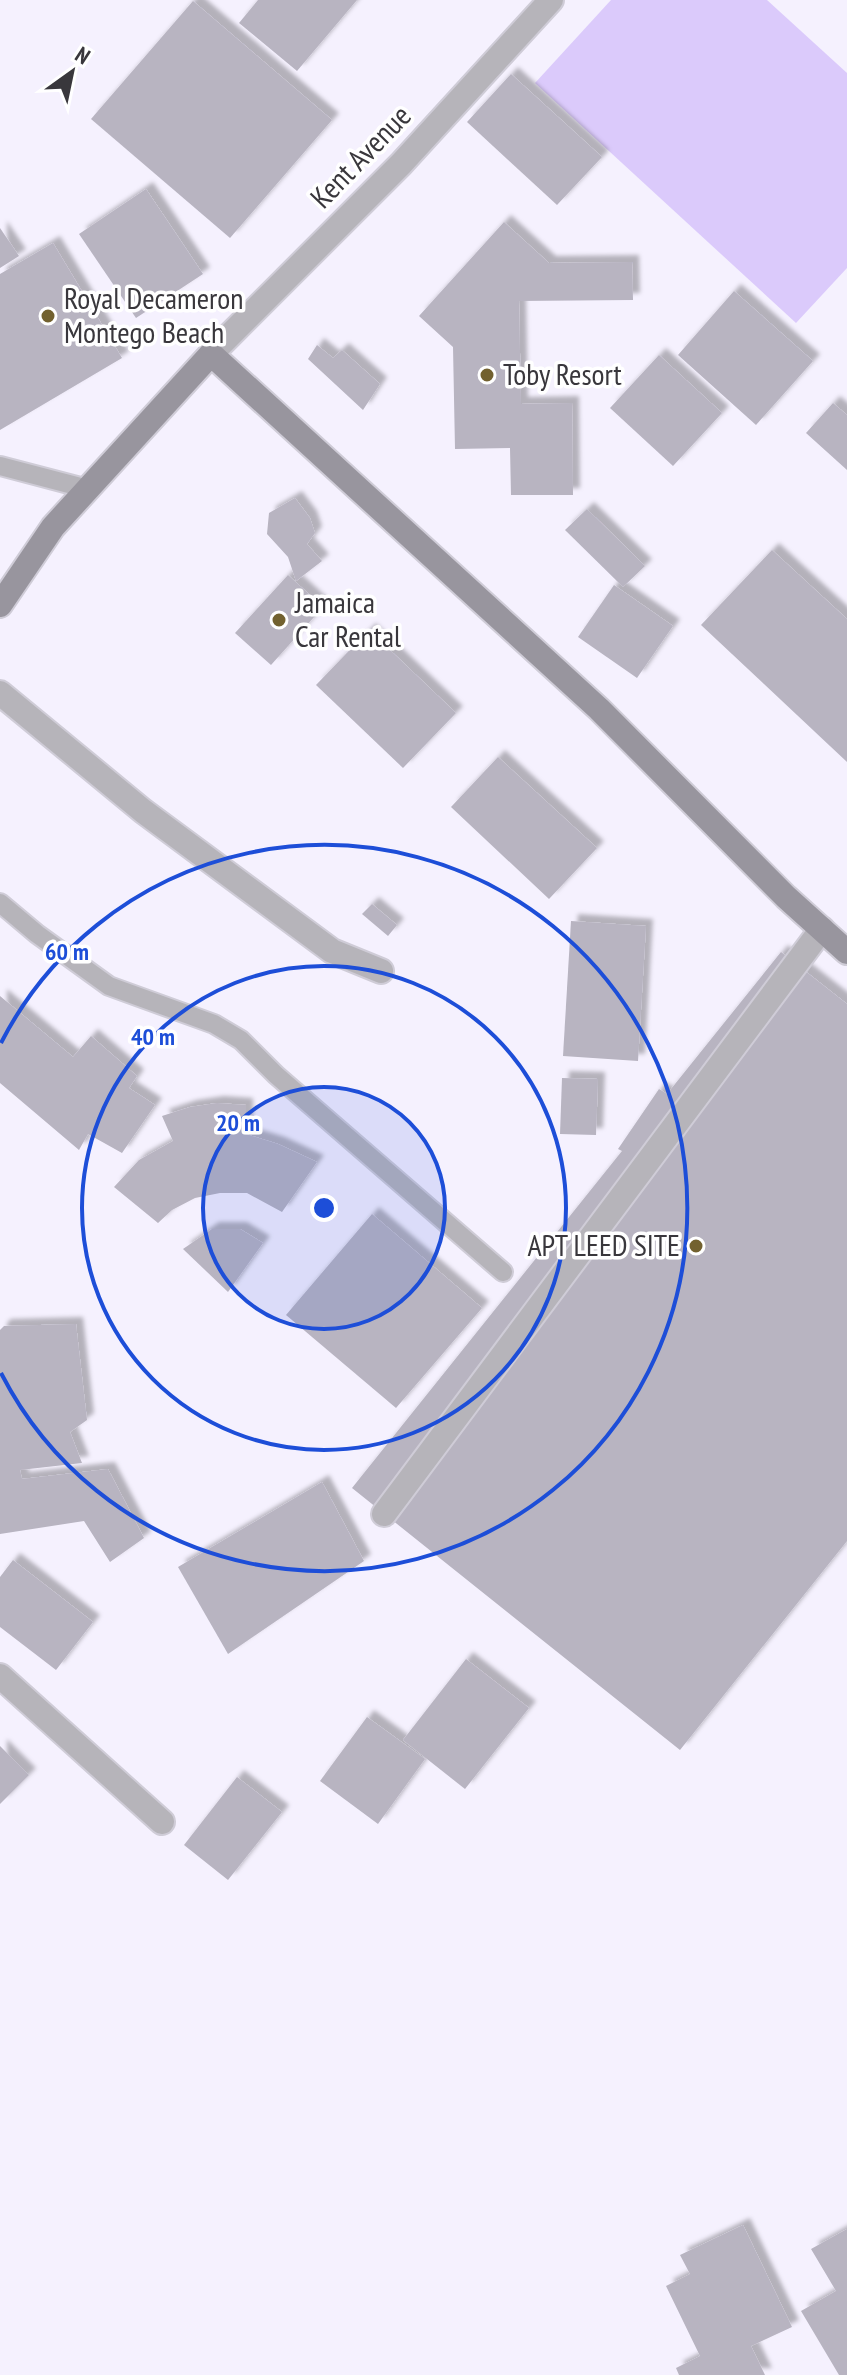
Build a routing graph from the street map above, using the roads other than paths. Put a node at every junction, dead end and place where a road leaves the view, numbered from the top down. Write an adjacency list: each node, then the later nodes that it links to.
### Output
1 (551, 0): 2 (street, Kent Avenue)
2 (211, 354): 4 (main road); 8 (main road)
3 (0, 466): 4 (lane)
4 (88, 489): 5 (main road)
5 (0, 605)
6 (0, 693): 10 (street)
7 (0, 903): 11 (lane)
8 (822, 929): 9 (main road); 12 (street)
9 (847, 952)
10 (381, 971)
11 (503, 1272)
12 (384, 1514)
13 (0, 1676): 14 (street)
14 (162, 1822)

